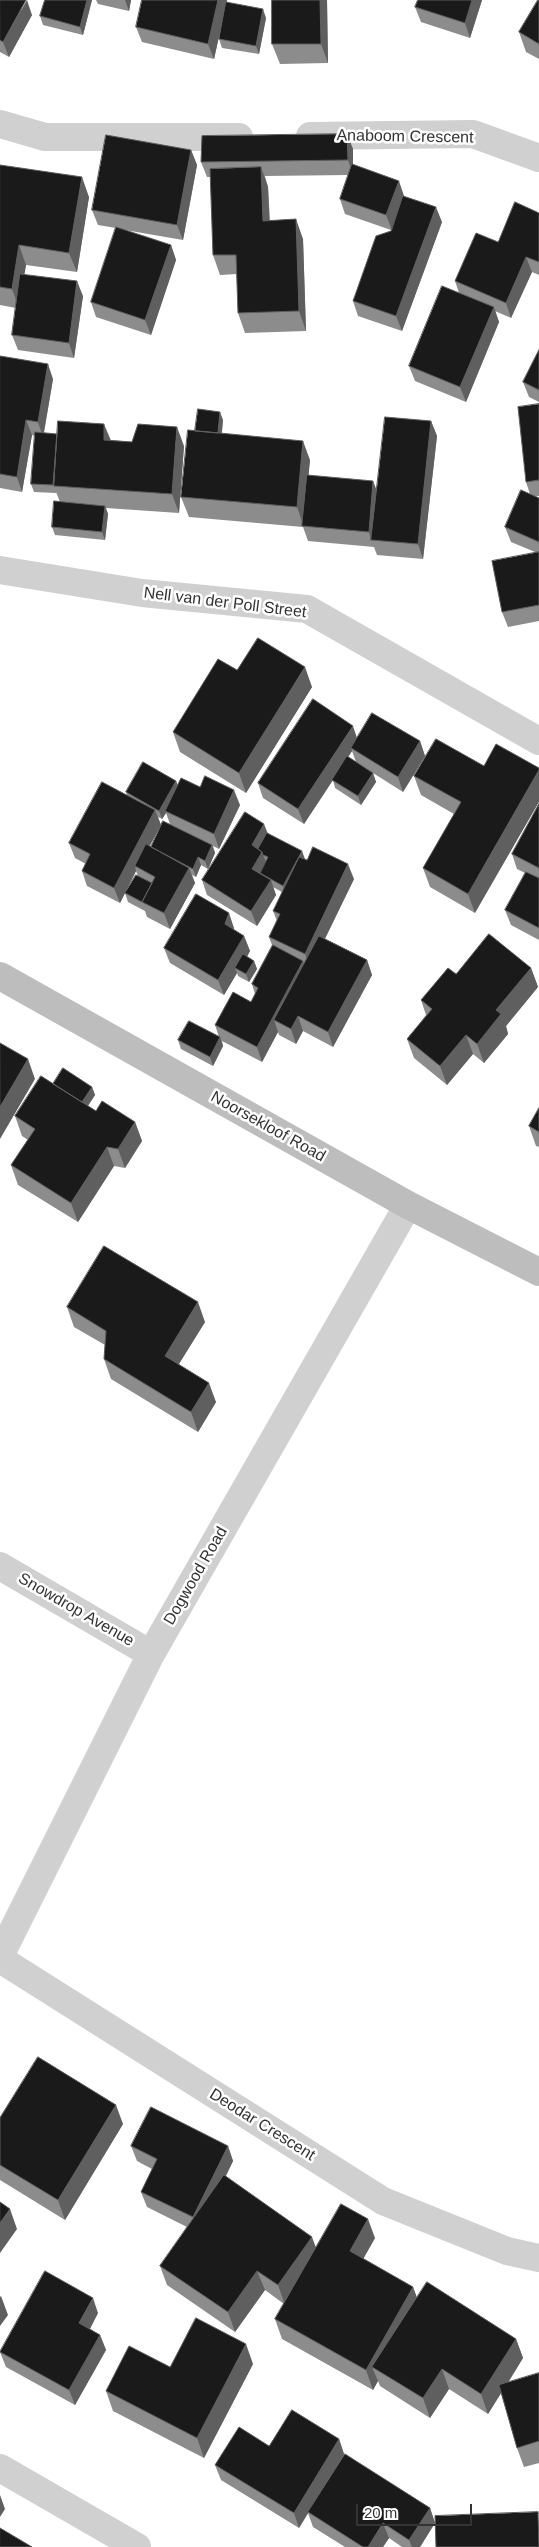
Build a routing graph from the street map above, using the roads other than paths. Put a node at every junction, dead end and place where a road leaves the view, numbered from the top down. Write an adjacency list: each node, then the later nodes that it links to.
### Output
1 (0, 124): 2 (street, Anaboom Crescent)
2 (539, 158)
3 (0, 570): 4 (street, Nell van der Poll Street)
4 (539, 741)
5 (0, 976): 6 (street, Noorsekloof Road)
6 (408, 1205): 7 (street, Noorsekloof Road); 9 (street, Dogwood Road)
7 (539, 1272)
8 (0, 1566): 9 (street, Snowdrop Avenue)
9 (151, 1654): 10 (street, Dogwood Road)
10 (0, 1958): 11 (street, Deodar Crescent)
11 (539, 2258)
12 (0, 2468): 13 (street)
13 (137, 2547)

